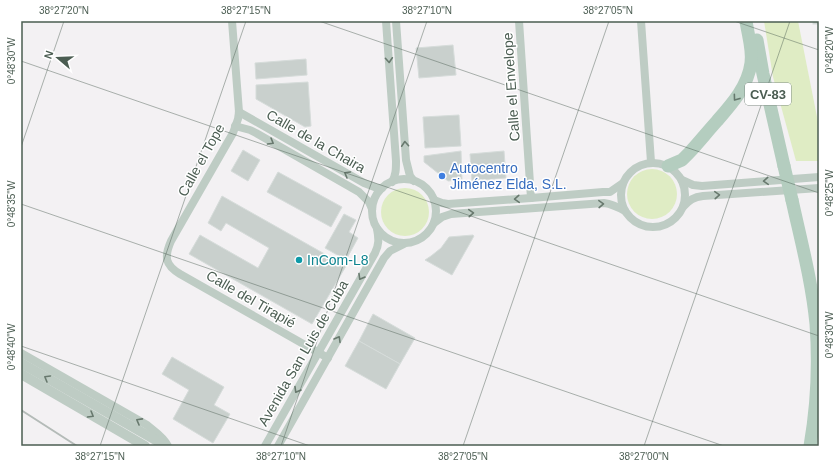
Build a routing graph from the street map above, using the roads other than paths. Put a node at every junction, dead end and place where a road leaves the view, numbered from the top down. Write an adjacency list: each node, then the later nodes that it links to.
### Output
1 (232, 21): 8 (street, Calle el Tope)
2 (386, 21): 15 (street, one-way to 15)
3 (396, 21): 14 (street, one-way to 3)
4 (520, 21): 19 (street, Calle el Envelope)
5 (640, 21): 10 (street)
6 (746, 21): 11 (main road, one-way to 11)
7 (754, 21): 37 (main road, CV-83, bridge)
8 (239, 112): 9 (street, Calle el Tope); 17 (street, Calle de la Chaira, one-way to 8)
9 (235, 126): 22 (street, Calle de la Chaira, one-way to 22); 27 (street, Calle el Tope)
10 (651, 162): 11 (street); 16 (street)
11 (668, 166): 13 (street)
12 (819, 177): 13 (street, one-way to 13)
13 (682, 180): 21 (street)
14 (414, 181): 15 (street); 20 (street)
15 (392, 182): 17 (street)
16 (623, 183): 19 (street); 23 (street)
17 (382, 188): 22 (street)
18 (819, 188): 21 (street, one-way to 18)
19 (531, 198): 20 (street, one-way to 20)
20 (434, 200): 24 (street)
21 (682, 208): 23 (street)
22 (372, 209): 25 (street)
23 (625, 211): 24 (street, one-way to 23)
24 (434, 223): 26 (street)
25 (377, 229): 26 (street); 28 (street, Avenida San Luis de Cuba, one-way to 28)
26 (404, 244): 30 (street, Avenida San Luis de Cuba, one-way to 26)
27 (167, 258): 28 (street, Calle del Tirapié)
28 (318, 352): 30 (street, Calle del Tirapié); 35 (street, Avenida San Luis de Cuba, one-way to 35)
29 (21, 354): 34 (street, one-way to 29)
30 (328, 358): 36 (street, Avenida San Luis de Cuba)
31 (21, 363): 34 (street, one-way to 31)
32 (21, 374): 33 (street, one-way to 33)
33 (145, 446)
34 (167, 446)
35 (265, 446)
36 (278, 446)
37 (810, 446)

